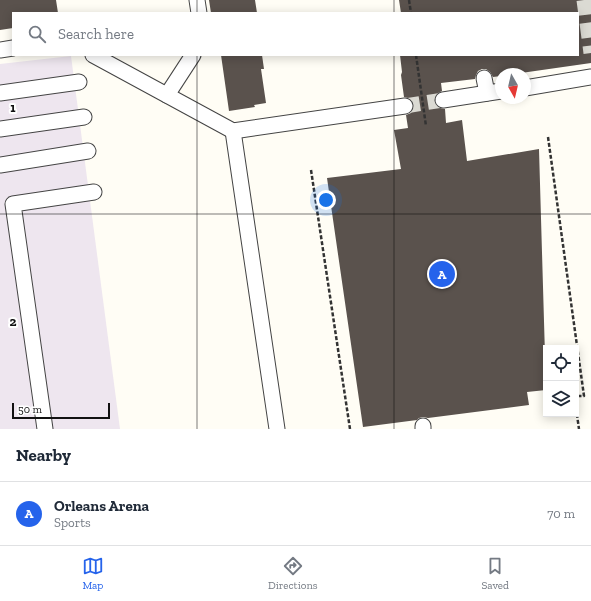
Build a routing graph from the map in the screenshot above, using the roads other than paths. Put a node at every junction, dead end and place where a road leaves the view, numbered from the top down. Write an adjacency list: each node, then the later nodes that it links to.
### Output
1 (197, 0): 2 (lane)
2 (199, 12)
3 (12, 48): 4 (lane)
4 (0, 50)
5 (95, 56): 13 (lane)
6 (192, 56): 13 (lane)
7 (591, 77): 10 (lane)
8 (484, 78): 11 (lane)
9 (79, 82): 12 (lane)
10 (531, 87)
11 (494, 92): 14 (lane)
12 (0, 93)
13 (167, 95): 18 (lane)
14 (444, 100)
15 (405, 106): 18 (lane)
16 (84, 117): 17 (lane)
17 (0, 129)
18 (233, 131): 24 (lane)
19 (88, 151): 20 (lane)
20 (0, 165)
21 (94, 192): 22 (lane)
22 (6, 205): 23 (lane)
23 (45, 429)
24 (277, 429)

